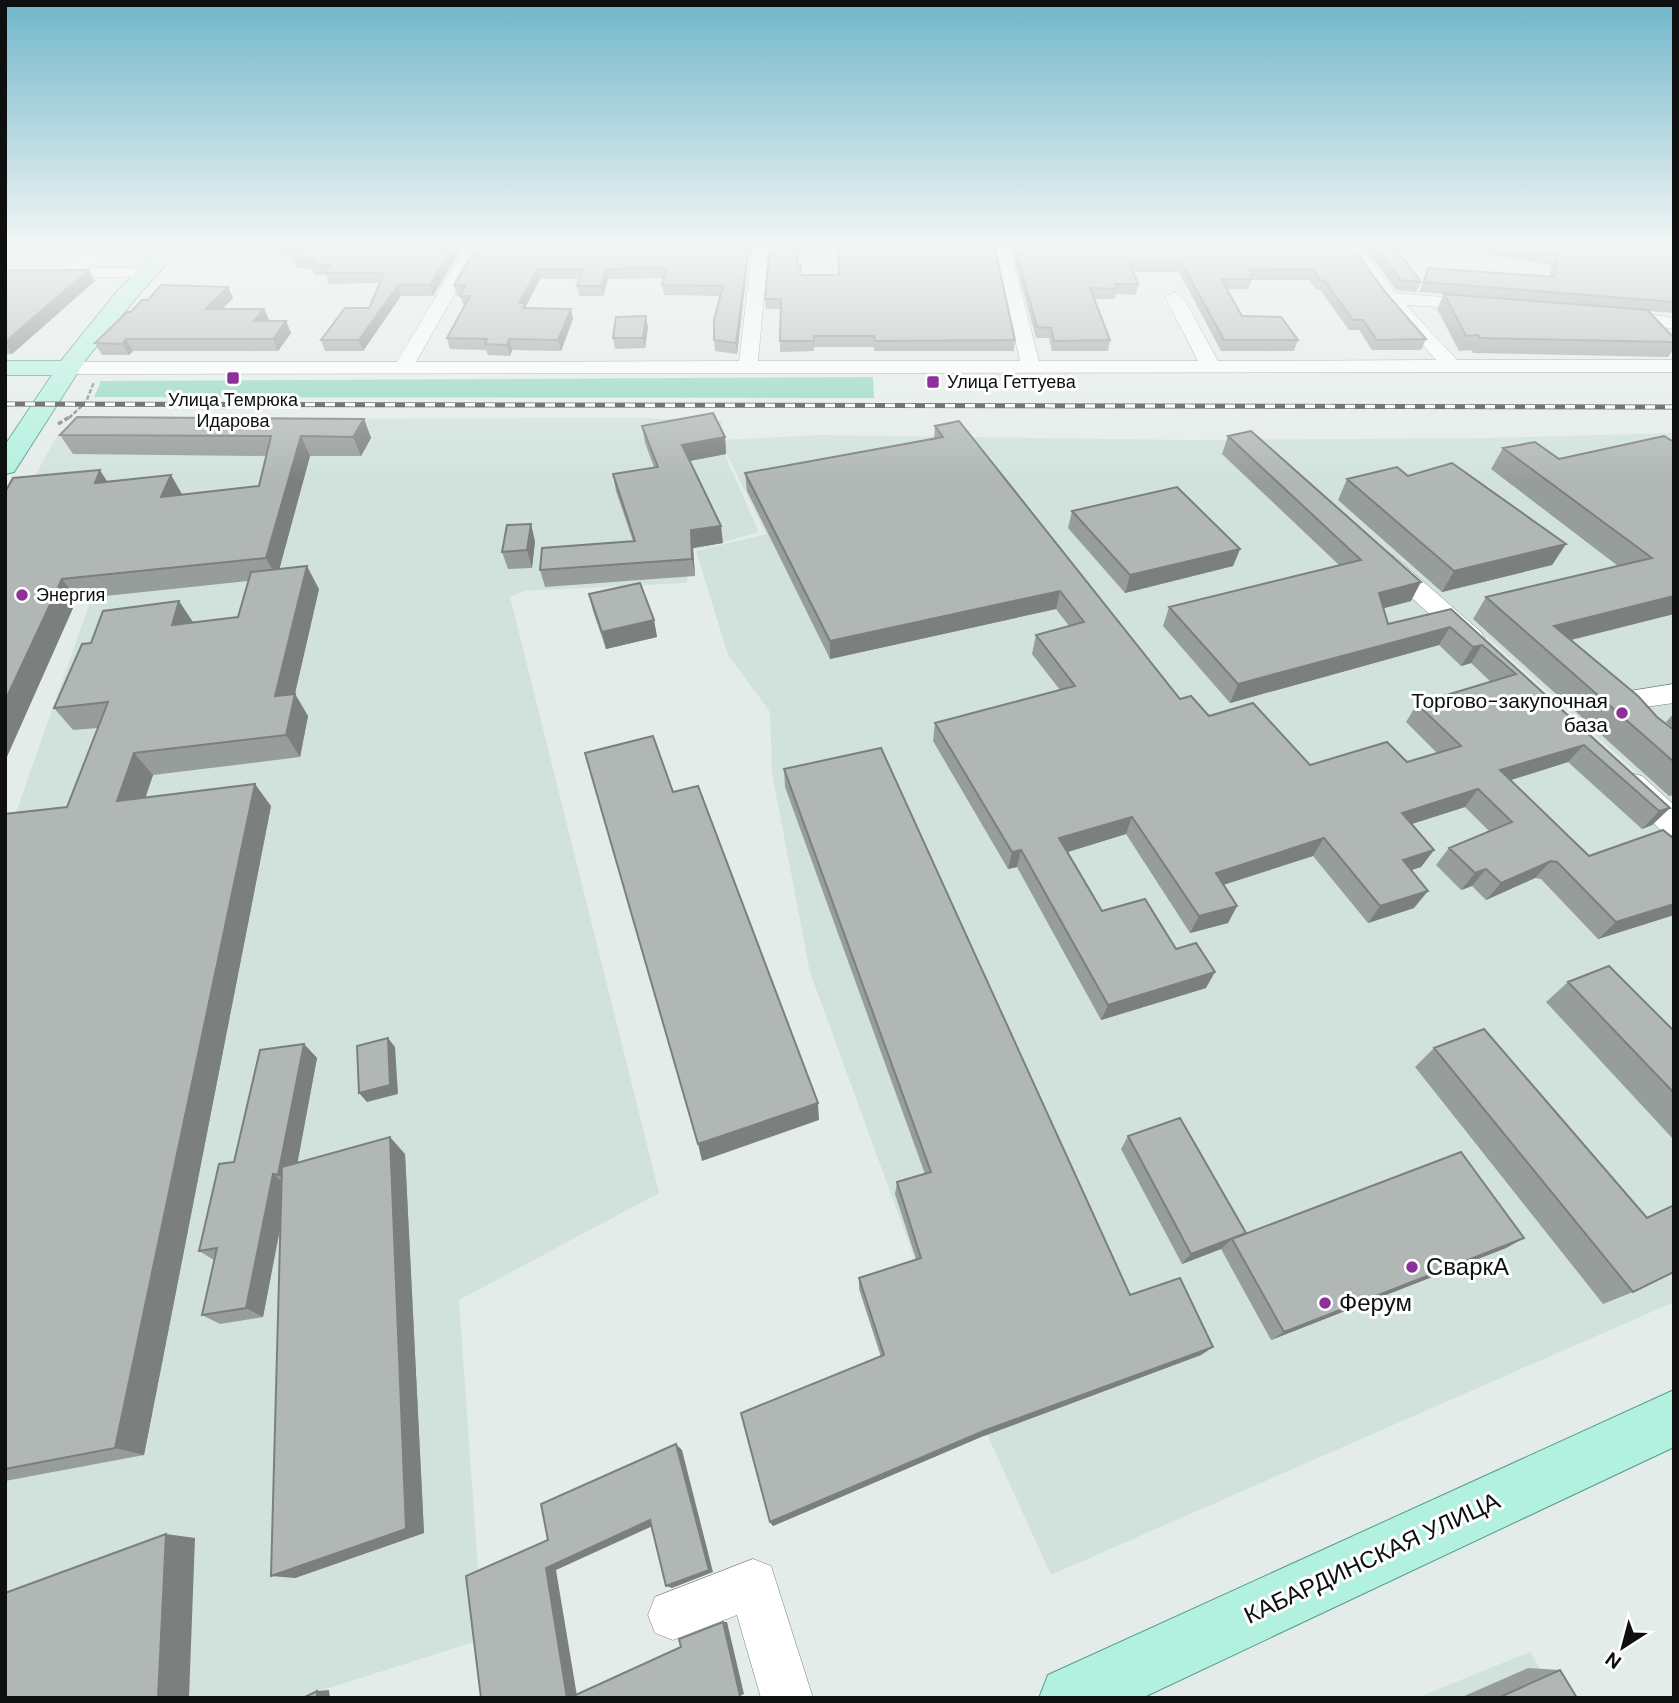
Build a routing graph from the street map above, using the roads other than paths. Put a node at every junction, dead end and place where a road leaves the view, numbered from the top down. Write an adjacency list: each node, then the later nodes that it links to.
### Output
1 (93, 323): 11 (main road)
2 (100, 323): 11 (main road)
3 (429, 323): 14 (street)
4 (753, 323): 15 (street)
5 (1020, 323): 12 (street)
6 (1188, 323): 13 (street)
7 (1413, 323): 9 (street)
8 (1674, 366): 9 (street)
9 (1452, 367): 13 (street)
10 (5, 368): 11 (main road)
11 (59, 368): 14 (street); 16 (main road); 17 (main road)
12 (1031, 368): 13 (street); 15 (street)
13 (1212, 368)
14 (402, 369): 15 (street)
15 (748, 369)
16 (5, 432)
17 (5, 466)
18 (1364, 541): 19 (street)
19 (1493, 657)
20 (1674, 693): 21 (street)
21 (1674, 748)
22 (1614, 768): 23 (street)
23 (1674, 824)
24 (1674, 1418): 26 (main road, КАБАРДИНСКАЯ УЛИЦА)
25 (673, 1615): 27 (street)
26 (1099, 1691)
27 (787, 1698)

